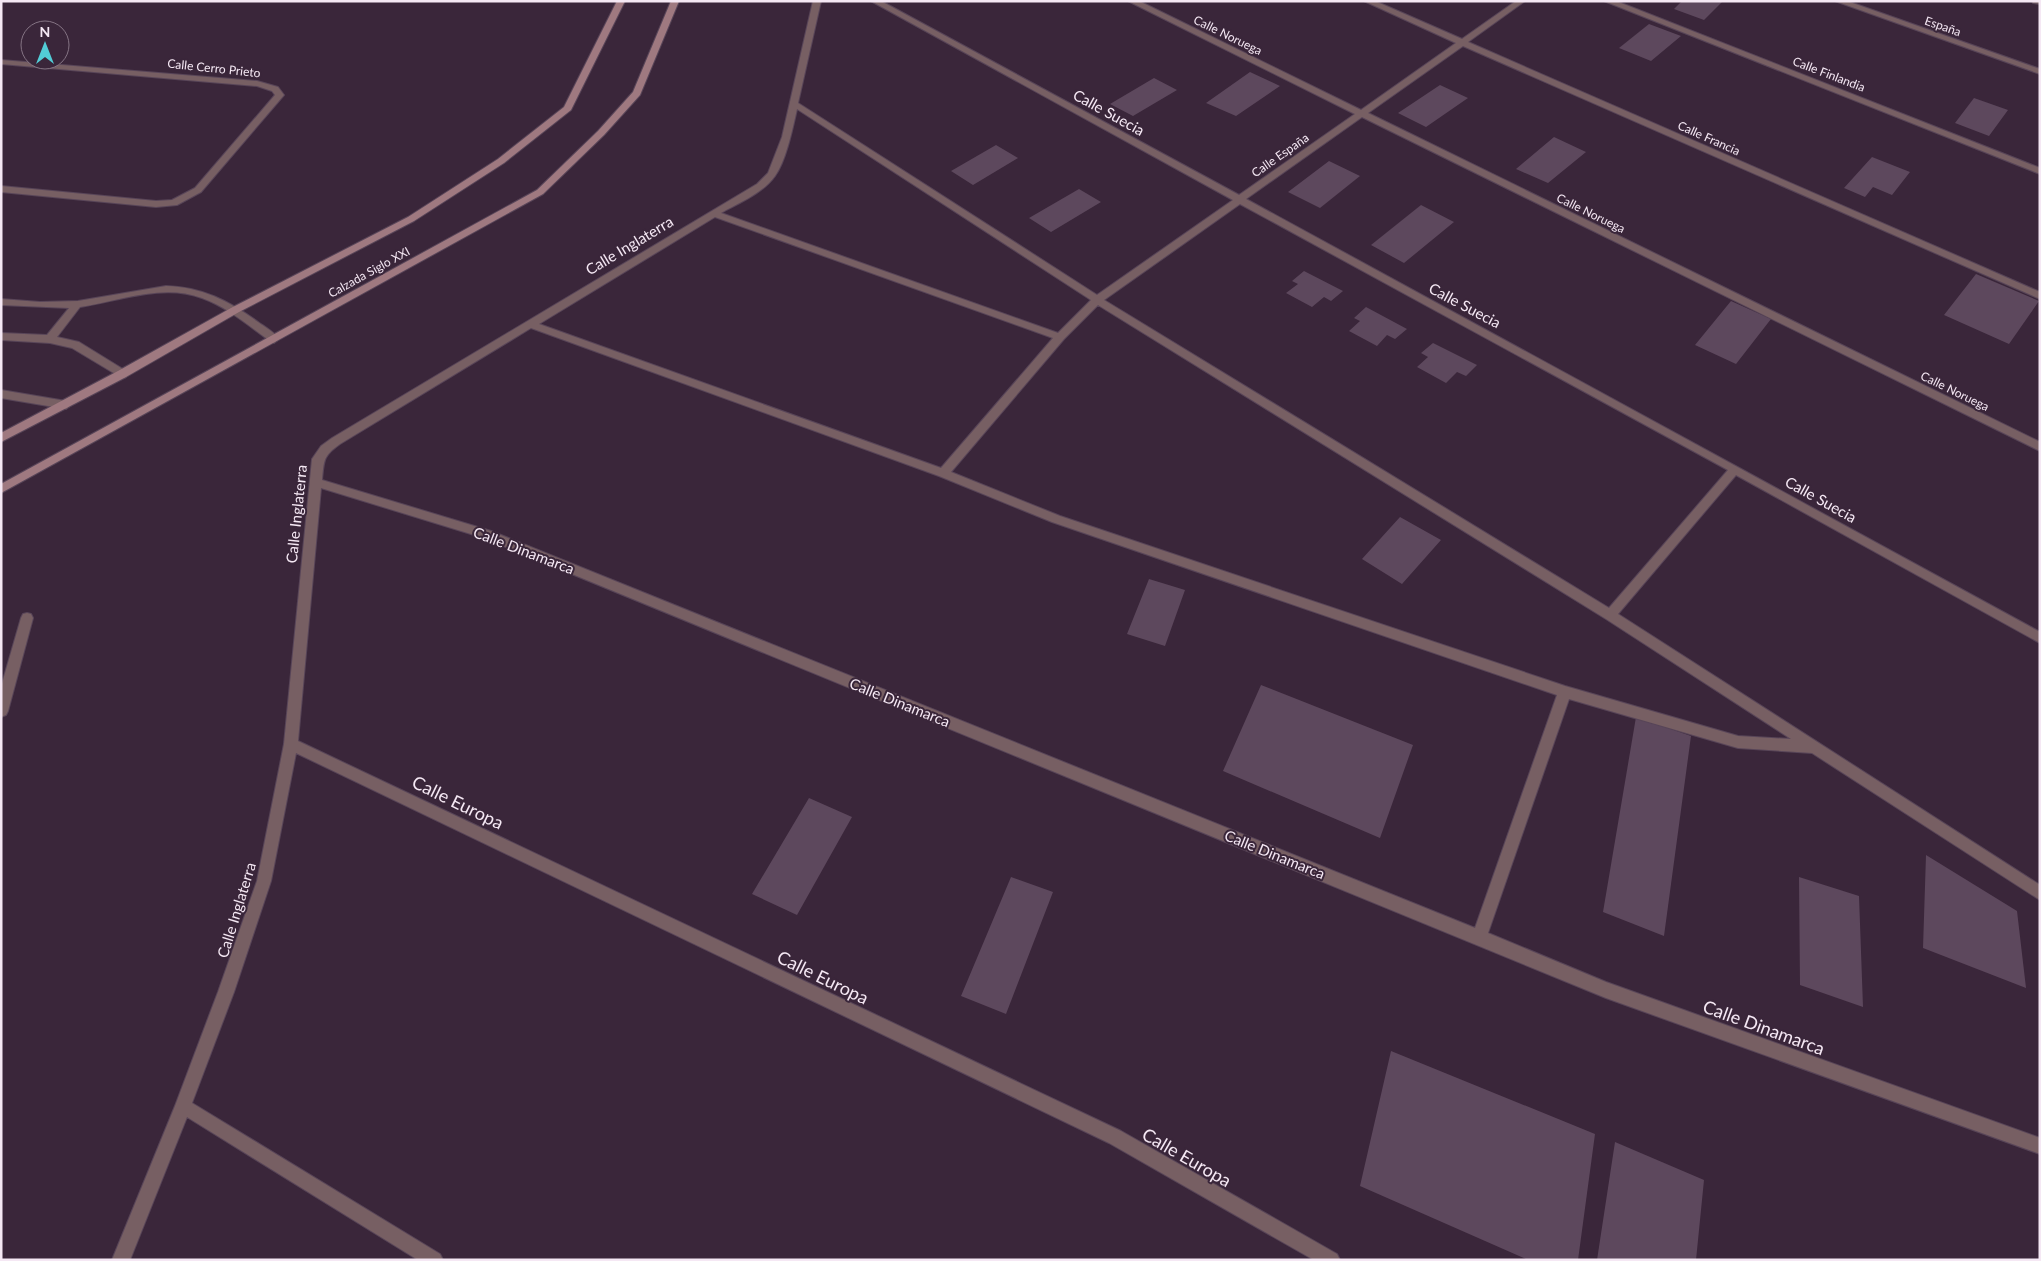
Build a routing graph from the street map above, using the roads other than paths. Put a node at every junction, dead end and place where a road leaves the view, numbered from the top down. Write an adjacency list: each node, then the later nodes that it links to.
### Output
1 (621, 1): 25 (main road)
2 (675, 1): 30 (main road, Calzada Siglo XXI)
3 (817, 1): 15 (street, Calle Inglaterra)
4 (875, 1): 19 (street, Calle Suecia)
5 (1132, 1): 16 (street, Calle Noruega)
6 (1368, 1): 12 (street, Calle Francia)
7 (1521, 1): 12 (street, Calle España)
8 (1608, 1): 17 (street, Calle Finlandia)
9 (1839, 1): 14 (street, España)
10 (2036, 1): 11 (street)
11 (2040, 2)
12 (1460, 43): 16 (street, Calle España); 21 (street, Calle Francia)
13 (1, 62): 18 (street, Calle Cerro Prieto)
14 (2040, 72)
15 (793, 103): 20 (street, Calle Inglaterra); 22 (street)
16 (1361, 114): 19 (street, Calle España); 35 (street, Calle Noruega)
17 (2040, 171)
18 (1, 189)
19 (1239, 200): 22 (street, Calle España); 36 (street, Calle Suecia)
20 (714, 214): 26 (street, Calle Inglaterra); 28 (street)
21 (2040, 296)
22 (1097, 300): 28 (street, Calle España); 40 (street)
23 (1, 302): 24 (street)
24 (77, 304): 25 (street); 29 (street)
25 (235, 310): 30 (street); 31 (main road)
26 (530, 324): 37 (street); 38 (street, Calle Inglaterra)
27 (1, 336): 29 (street)
28 (1060, 337): 37 (street, Calle España)
29 (50, 339): 31 (street)
30 (274, 339): 39 (main road, Calzada Siglo XXI)
31 (122, 374): 33 (main road)
32 (1, 394): 33 (street)
33 (66, 405): 34 (main road)
34 (1, 438)
35 (2040, 447)
36 (1735, 468): 40 (street); 42 (street, Calle Suecia)
37 (943, 473): 43 (street)
38 (315, 482): 45 (street, Calle Inglaterra); 48 (street, Calle Dinamarca)
39 (1, 489)
40 (1610, 615): 46 (street)
41 (28, 618): 44 (street)
42 (2040, 638)
43 (1565, 692): 46 (street); 48 (street)
44 (1, 711)
45 (291, 744): 49 (street, Calle Inglaterra); 53 (street, Calle Europa)
46 (1816, 747): 47 (street)
47 (2040, 894)
48 (1479, 937): 50 (street, Calle Dinamarca)
49 (183, 1106): 51 (street, Calle Inglaterra); 52 (street)
50 (2040, 1146)
51 (121, 1260)
52 (434, 1260)
53 (1331, 1260)

